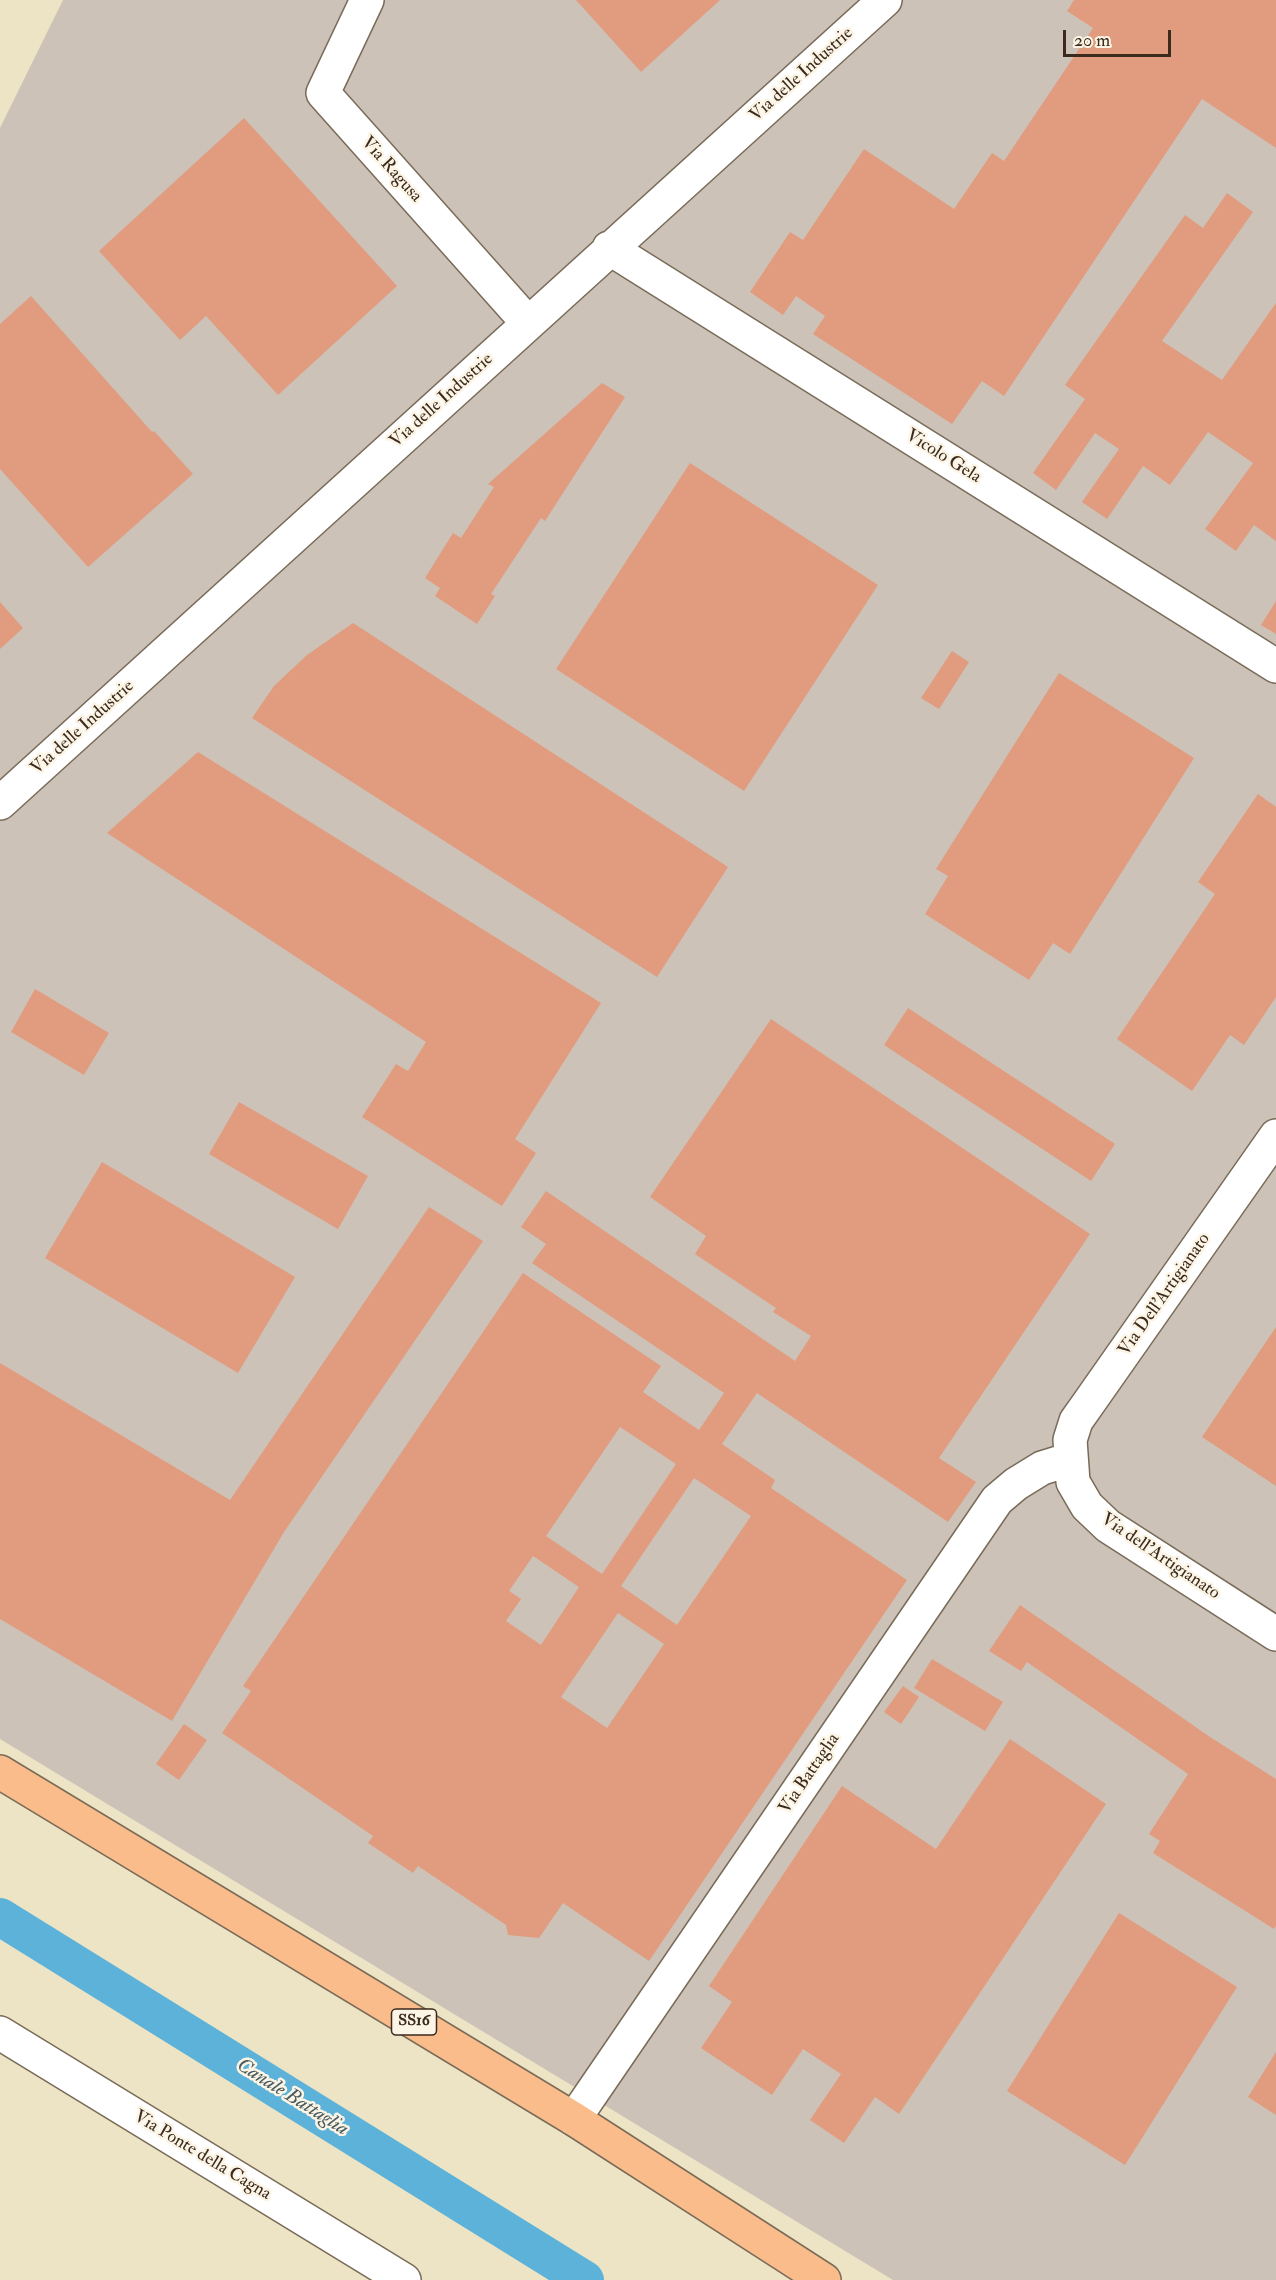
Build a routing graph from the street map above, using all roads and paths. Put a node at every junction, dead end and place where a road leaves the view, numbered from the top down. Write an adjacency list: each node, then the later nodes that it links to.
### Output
1 (367, 0): 4 (street, Via Ragusa)
2 (885, 0): 3 (street, Via delle Industrie)
3 (609, 248): 4 (street, Via delle Industrie); 5 (street, Vicolo Gela)
4 (528, 323): 6 (street, Via delle Industrie)
5 (1276, 666)
6 (0, 803)
7 (1276, 1136): 8 (street, Via Dell'Artigianato)
8 (1071, 1460): 9 (street, Via dell'Artigianato); 12 (street, Via Battaglia)
9 (1276, 1634)
10 (0, 1772): 12 (main road, SS16)
11 (0, 2032): 13 (street, Via Ponte della Cagna)
12 (574, 2119): 14 (main road, SS16)
13 (404, 2280)
14 (824, 2280)

